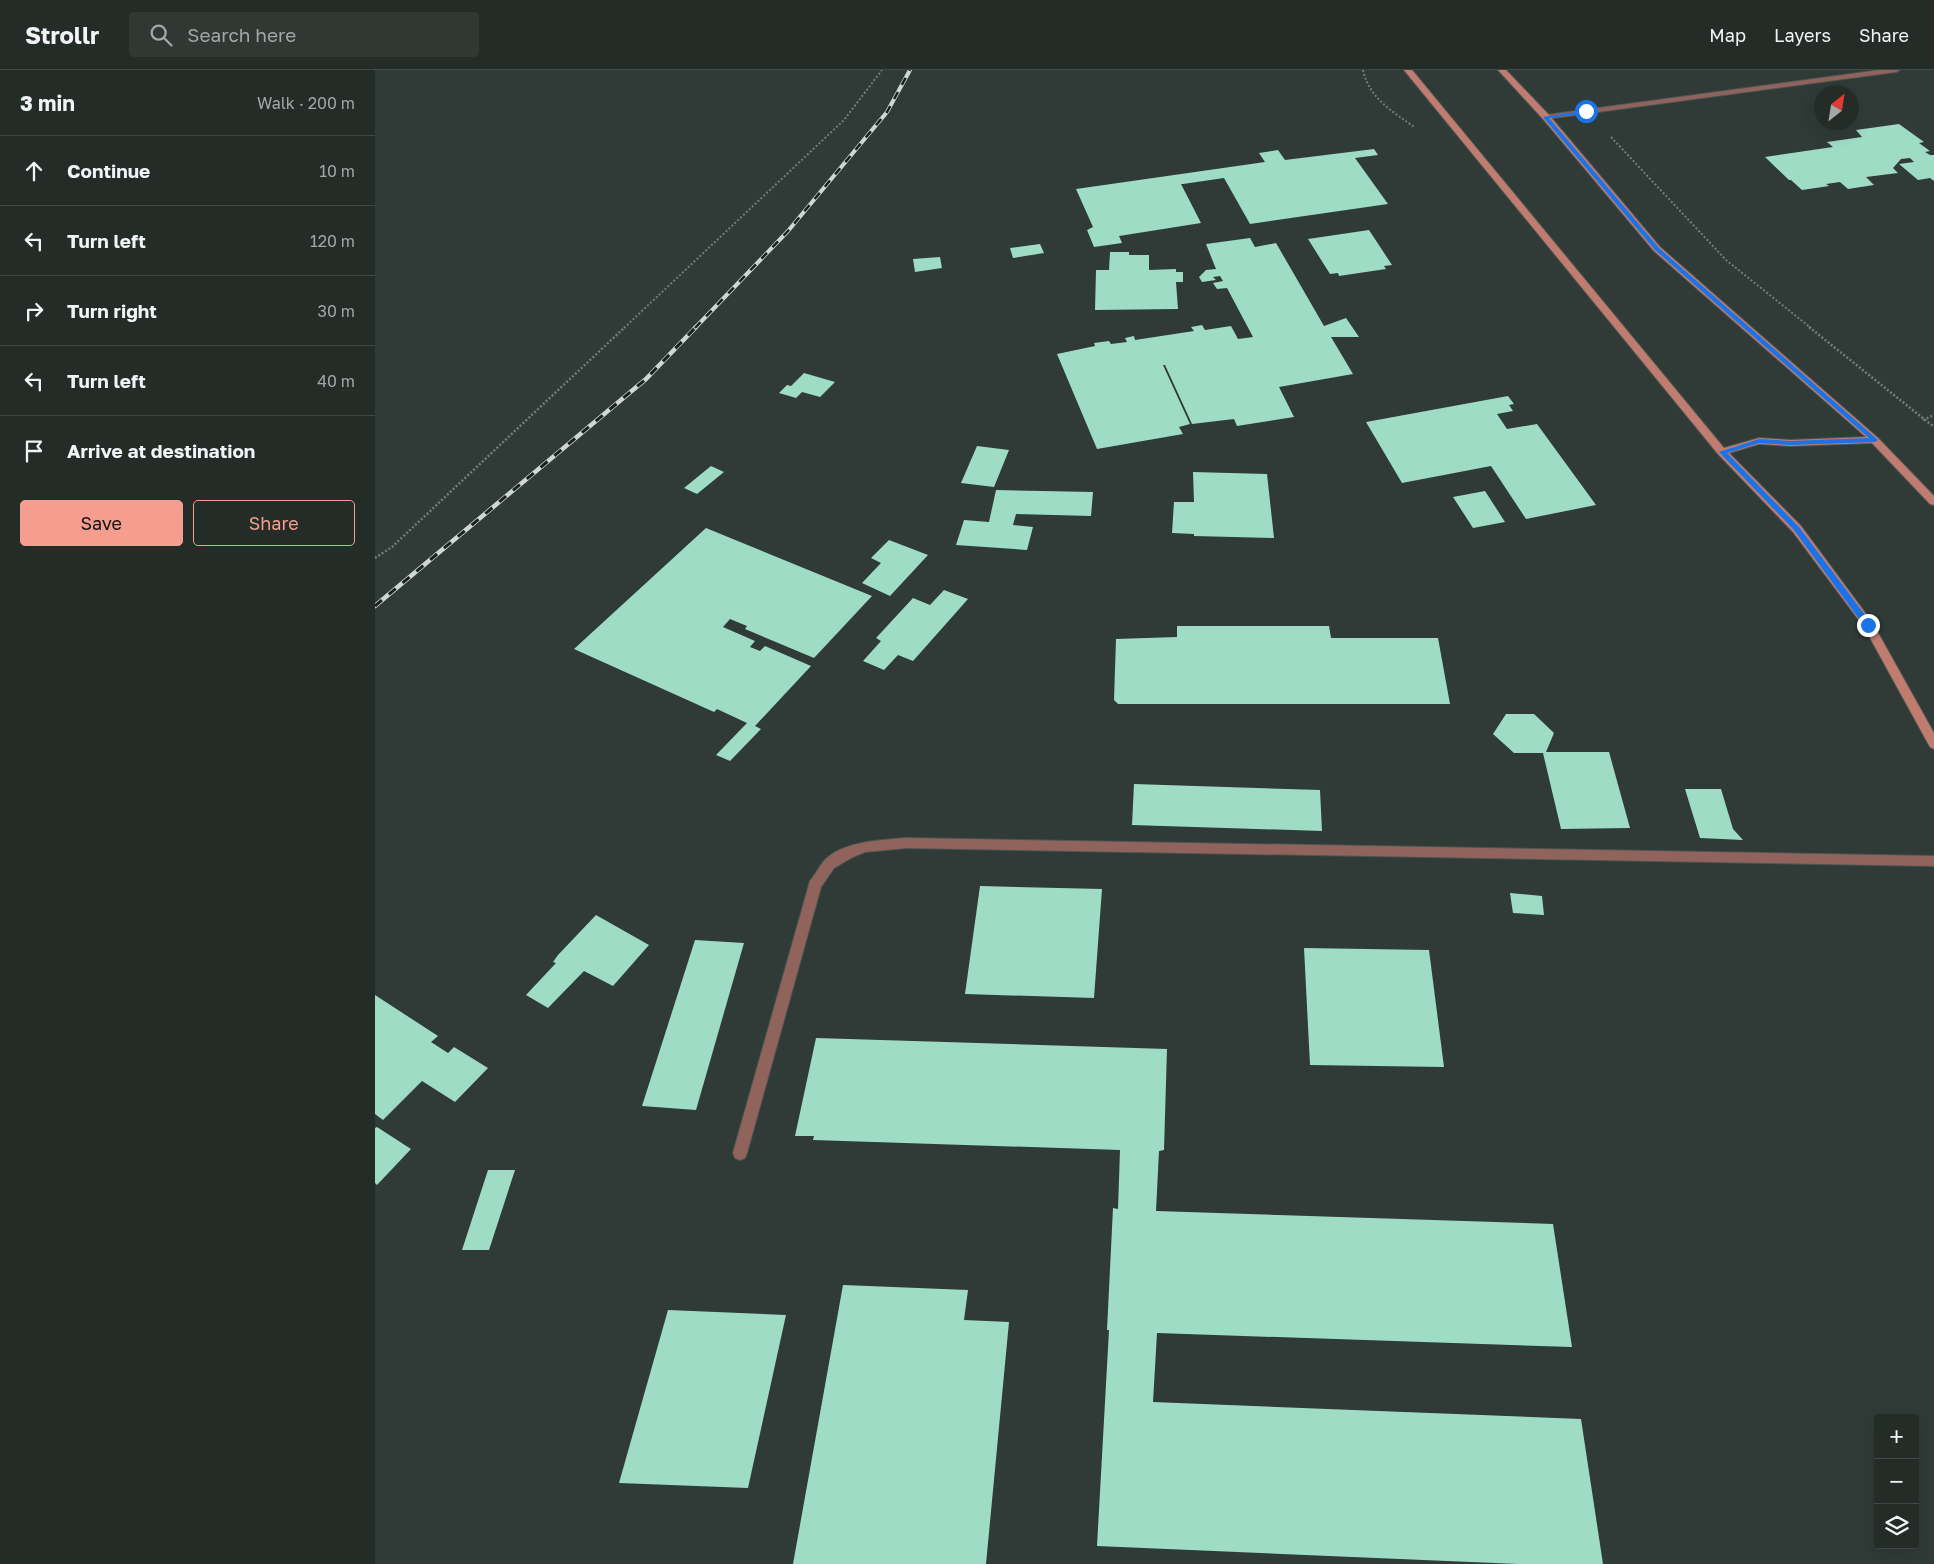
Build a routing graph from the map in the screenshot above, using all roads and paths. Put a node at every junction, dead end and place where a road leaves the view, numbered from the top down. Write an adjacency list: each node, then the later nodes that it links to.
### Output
1 (882, 70): 13 (path)
2 (1408, 70): 11 (main road)
3 (1502, 70): 6 (main road)
4 (1896, 70): 5 (street)
5 (1586, 111): 6 (street); 8 (path)
6 (1545, 117): 10 (main road)
7 (1934, 415): 8 (path)
8 (1923, 420): 9 (path)
9 (1934, 427)
10 (1875, 440): 11 (main road); 12 (main road)
11 (1723, 452): 14 (main road)
12 (1934, 502)
13 (375, 558)
14 (1934, 744)
15 (1934, 861): 16 (street)
16 (740, 1152)

